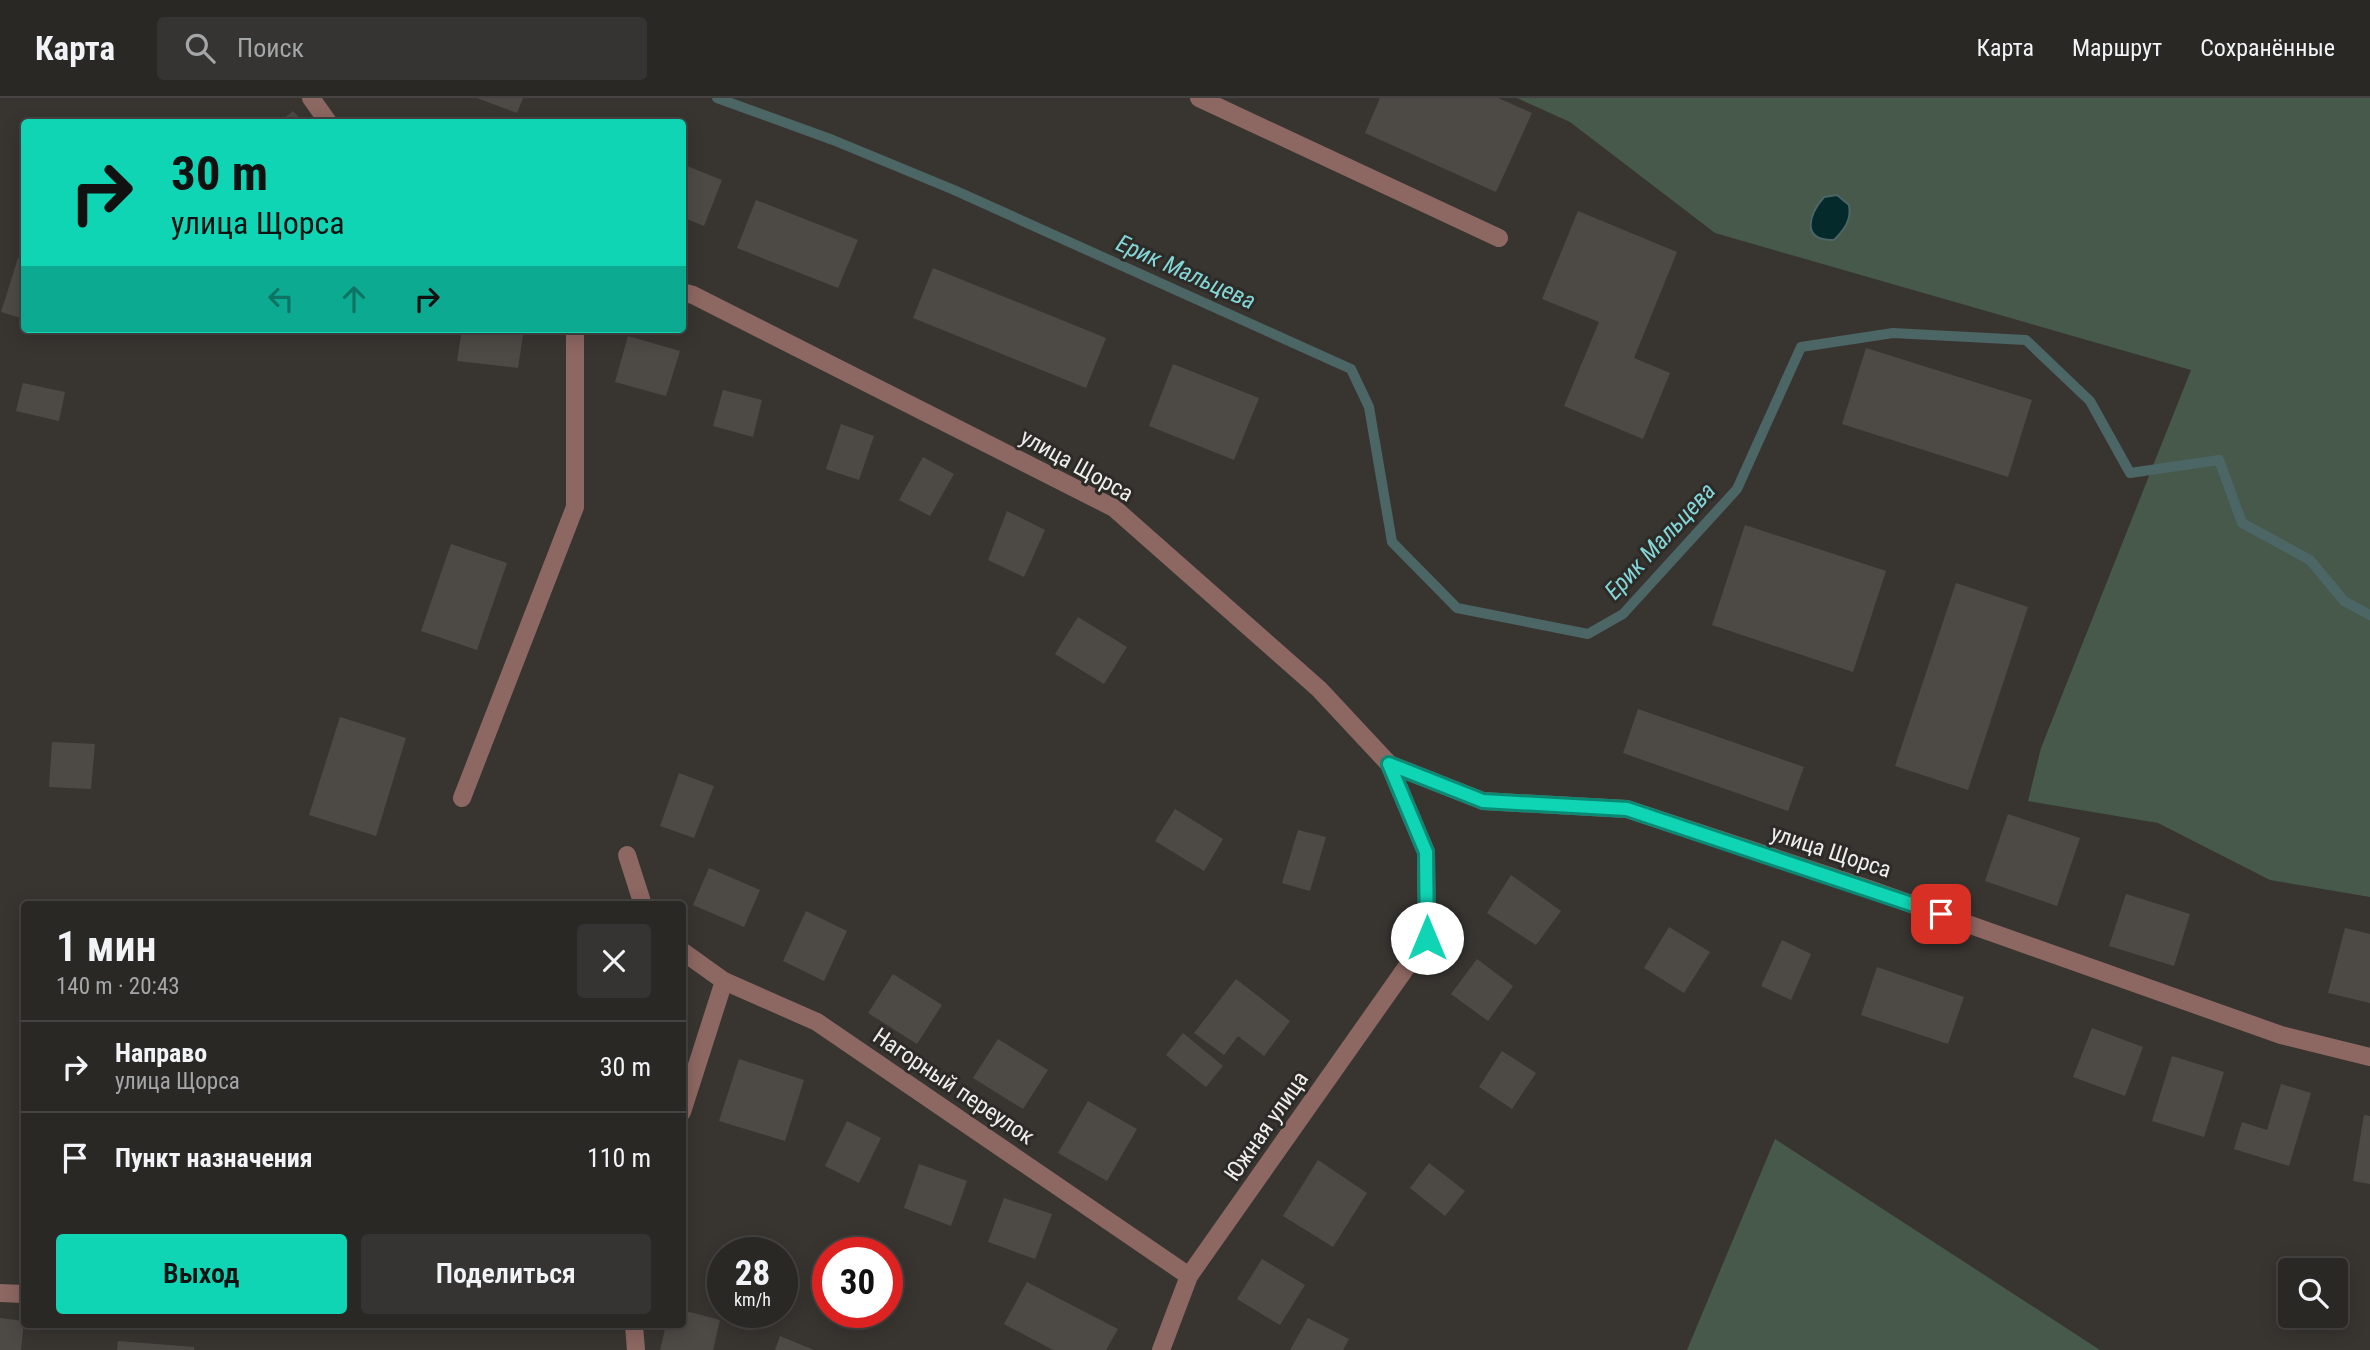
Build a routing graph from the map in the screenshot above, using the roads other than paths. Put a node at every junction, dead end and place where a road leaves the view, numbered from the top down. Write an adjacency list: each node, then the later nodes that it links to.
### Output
1 (311, 98): 3 (street)
2 (1199, 98): 4 (street)
3 (326, 119)
4 (1499, 238)
5 (686, 293): 7 (street, улица Щорса)
6 (575, 333): 8 (street)
7 (1389, 764): 11 (street, улица Щорса); 14 (street, улица Щорса)
8 (462, 798)
9 (626, 855): 10 (street)
10 (642, 901)
11 (1427, 938): 16 (street, Южная улица)
12 (686, 954): 13 (street, Нагорный переулок)
13 (724, 981): 15 (street); 16 (street, Нагорный переулок)
14 (2370, 1057)
15 (686, 1100)
16 (1189, 1276): 21 (street, Южная улица)
17 (0, 1293): 18 (street)
18 (21, 1294)
19 (634, 1328): 20 (street)
20 (636, 1350)
21 (1161, 1350)

